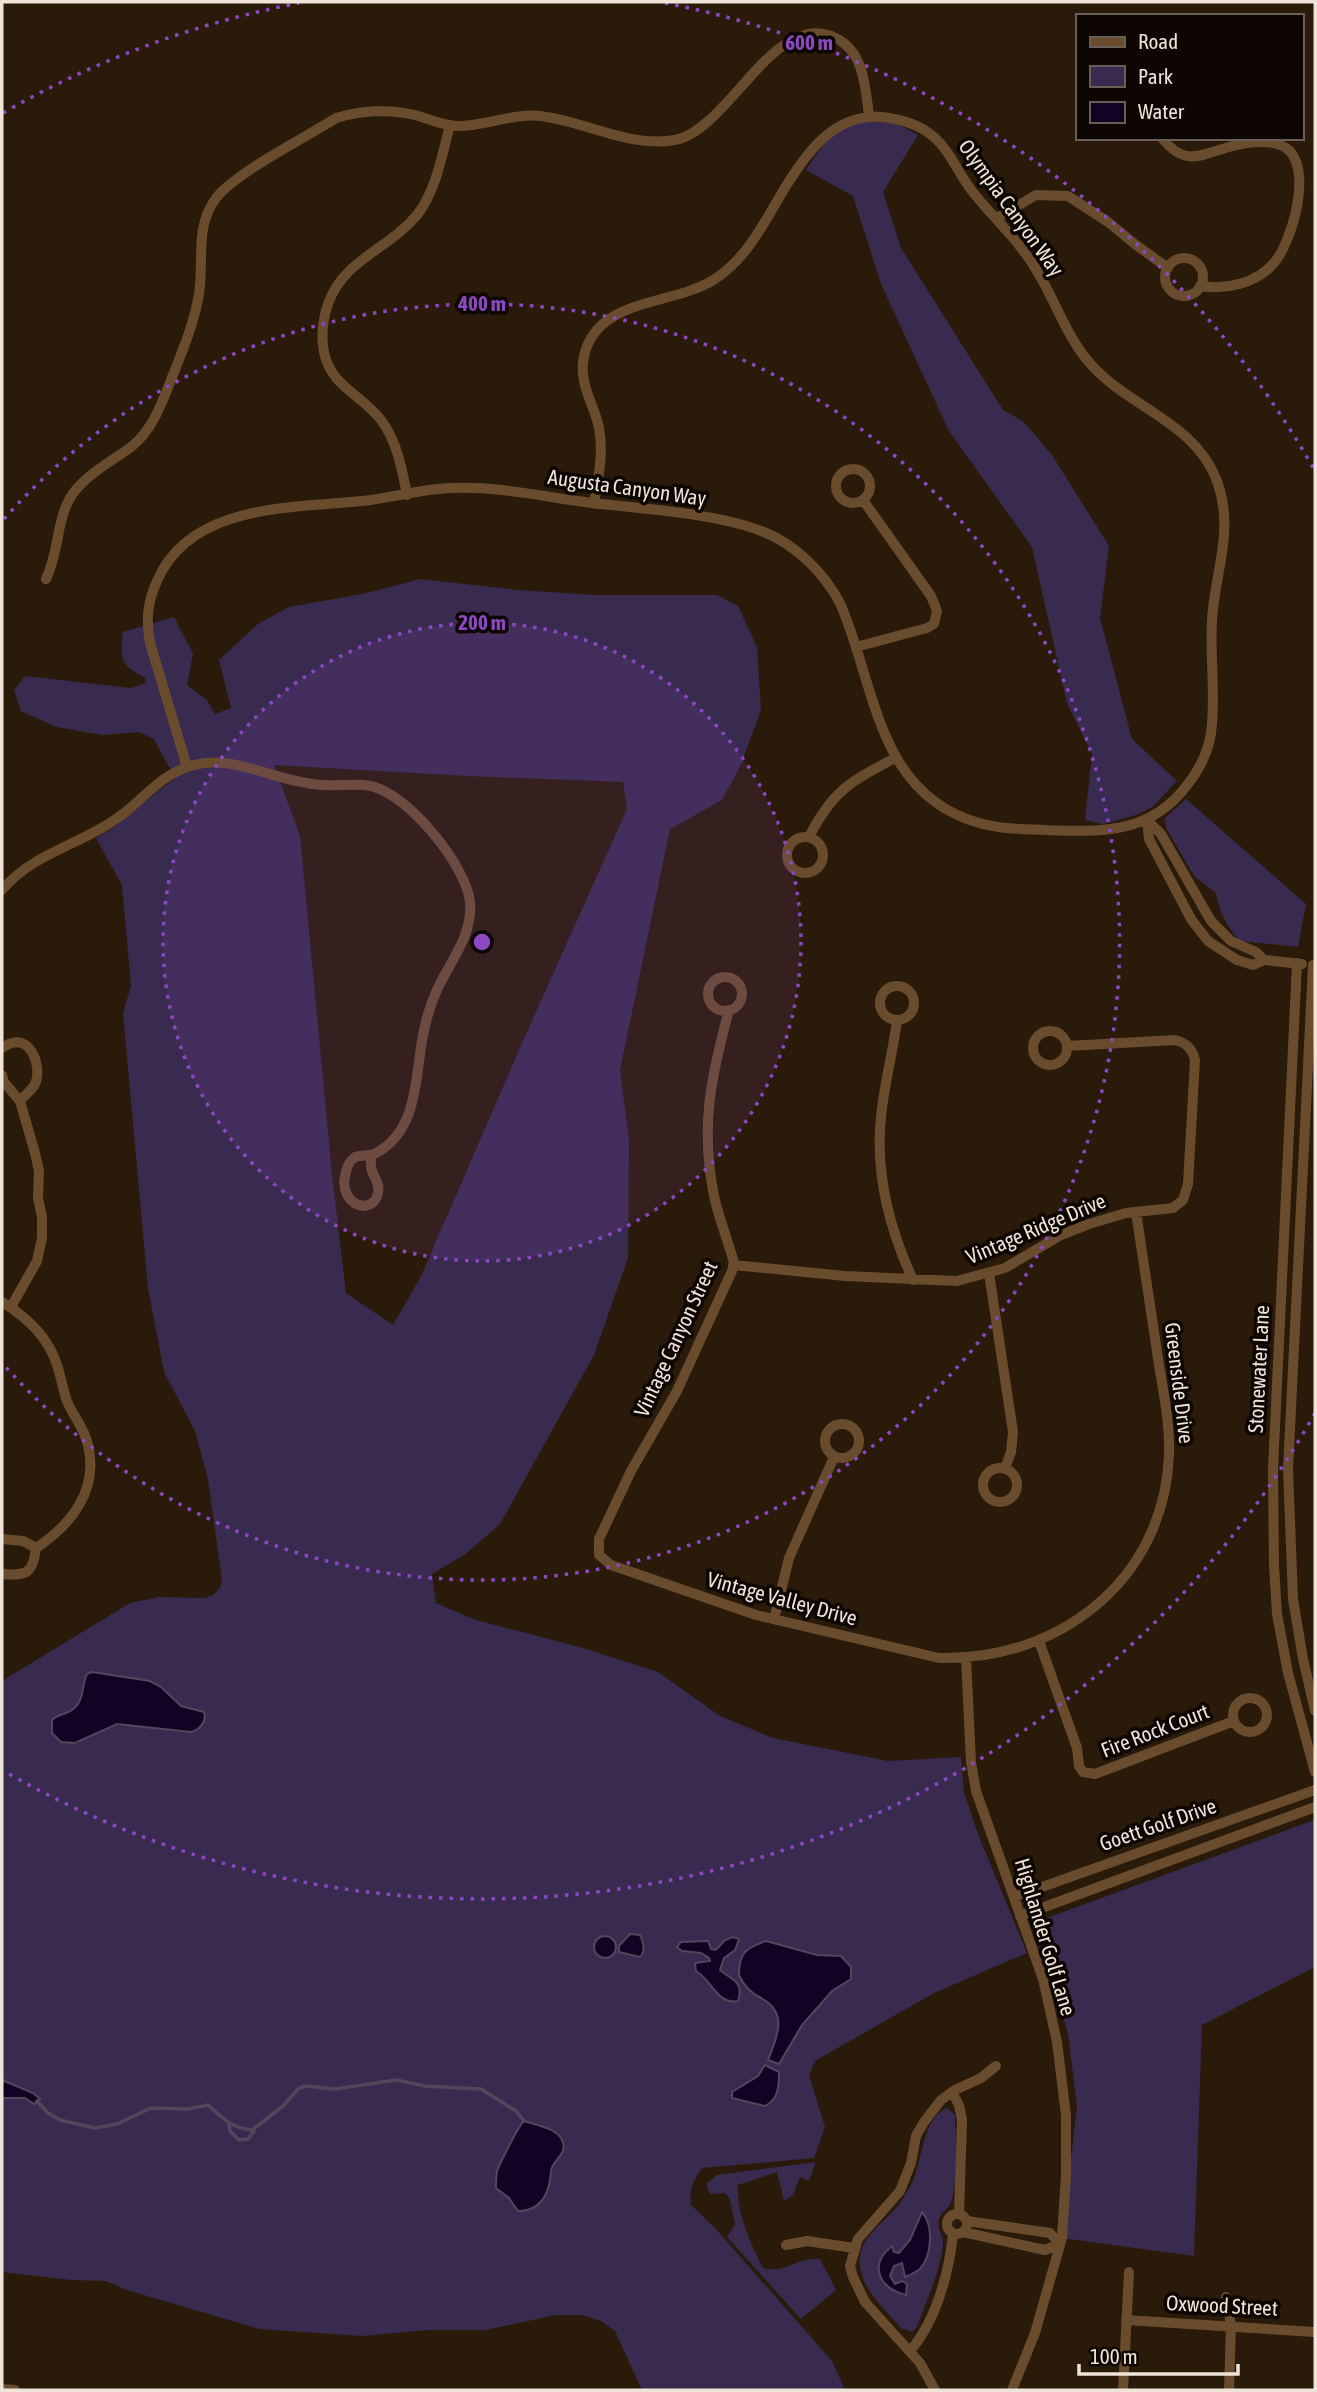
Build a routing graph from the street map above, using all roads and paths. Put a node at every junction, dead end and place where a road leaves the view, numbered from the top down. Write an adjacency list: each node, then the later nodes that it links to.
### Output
1 (869, 116): 2 (street); 4 (street, Olympia Canyon Way); 9 (street, Olympia Canyon Way)
2 (450, 125): 7 (street); 10 (street)
3 (1164, 140): 6 (street)
4 (997, 218): 5 (street); 14 (street, Olympia Canyon Way)
5 (1168, 268): 6 (street); 6 (street)
6 (1200, 286)
7 (407, 495): 9 (street, Augusta Canyon Way); 13 (street, Augusta Canyon Way)
8 (863, 500): 11 (street)
9 (594, 503): 11 (street, Augusta Canyon Way)
10 (46, 579)
11 (856, 648): 12 (street, Augusta Canyon Way)
12 (895, 758): 14 (street, Augusta Canyon Way); 15 (street)
13 (187, 767): 16 (street); 26 (street)
14 (1147, 820): 17 (street); 17 (street)
15 (810, 837)
16 (2, 890)
17 (1264, 960): 18 (street)
18 (1297, 963): 19 (street); 43 (street, Stonewater Lane)
19 (1314, 965): 41 (street, Stonewater Lane)
20 (729, 1010): 28 (street, Vintage Canyon Street)
21 (897, 1020): 30 (street)
22 (1067, 1046): 27 (street, Vintage Ridge Drive)
23 (2, 1048): 25 (street)
24 (2, 1075): 25 (street)
25 (20, 1101): 31 (street)
26 (371, 1155): 26 (street)
27 (1136, 1212): 29 (street, Vintage Ridge Drive); 39 (street, Greenside Drive)
28 (733, 1265): 30 (street, Vintage Ridge Drive); 36 (street, Vintage Canyon Street)
29 (989, 1273): 30 (street, Vintage Ridge Drive); 33 (street)
30 (913, 1280)
31 (6, 1304): 35 (street)
32 (834, 1457): 38 (street)
33 (1005, 1468)
34 (2, 1539): 35 (street)
35 (36, 1548): 37 (street)
36 (599, 1551): 38 (street, Vintage Valley Drive)
37 (2, 1574)
38 (774, 1619): 40 (street, Vintage Valley Drive)
39 (1039, 1640): 40 (street, Greenside Drive); 42 (street, Fire Rock Court)
40 (966, 1658): 46 (street, Highlander Golf Lane)
41 (1315, 1711)
42 (1234, 1721)
43 (1315, 1772)
44 (1315, 1790): 46 (street, Goett Golf Drive)
45 (1315, 1807): 47 (street, Goett Golf Drive)
46 (1014, 1896): 47 (street, Highlander Golf Lane)
47 (1020, 1916): 53 (street, Highlander Golf Lane)
48 (996, 2066): 49 (street)
49 (952, 2092): 50 (street); 55 (street)
50 (961, 2225): 51 (street); 52 (street); 61 (street)
51 (1002, 2225): 52 (street); 53 (street)
52 (999, 2240): 53 (street)
53 (1060, 2244): 65 (street, Highlander Golf Lane)
54 (786, 2245): 55 (street)
55 (854, 2248): 61 (street)
56 (1129, 2273): 58 (street)
57 (1226, 2297): 59 (street)
58 (1126, 2320): 59 (street, Oxwood Street); 66 (street)
59 (1231, 2325): 60 (street, Oxwood Street); 67 (street)
60 (1315, 2332)
61 (910, 2351): 64 (street)
62 (2, 2389): 63 (street)
63 (15, 2390)
64 (934, 2390)
65 (1012, 2390)
66 (1123, 2390)
67 (1229, 2390)

